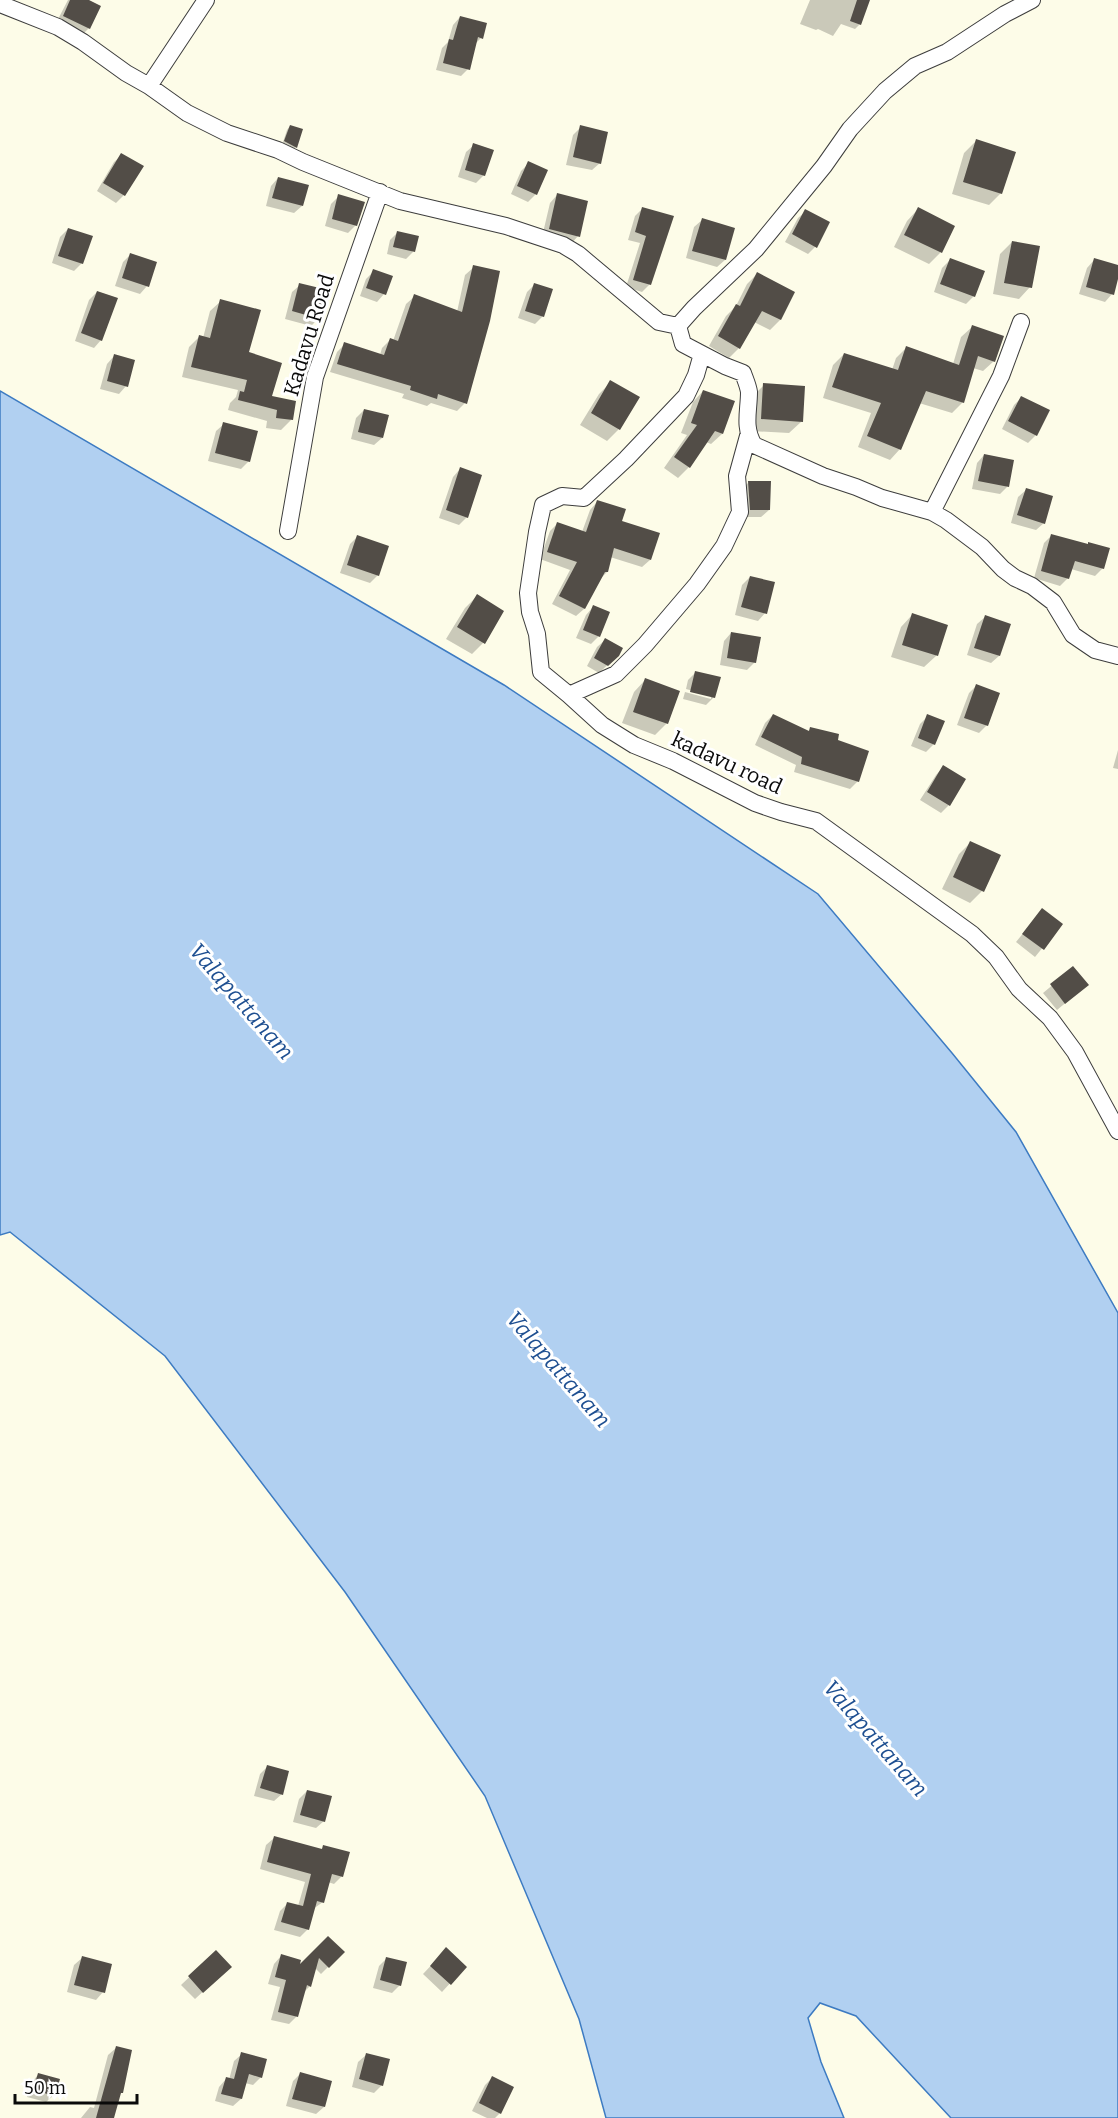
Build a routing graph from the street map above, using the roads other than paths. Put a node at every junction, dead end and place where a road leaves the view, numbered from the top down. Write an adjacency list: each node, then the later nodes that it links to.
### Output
1 (206, 0): 4 (street)
2 (1032, 0): 7 (street)
3 (0, 4): 4 (street)
4 (149, 86): 5 (street)
5 (380, 192): 7 (street); 11 (street, Kadavu Road)
6 (1021, 322): 10 (street)
7 (678, 326): 8 (street)
8 (702, 354): 9 (street); 13 (street, kadavu road)
9 (748, 436): 10 (street); 13 (street)
10 (932, 512): 12 (street)
11 (288, 531)
12 (1118, 656)
13 (569, 695): 14 (street, kadavu road)
14 (1118, 1131)

